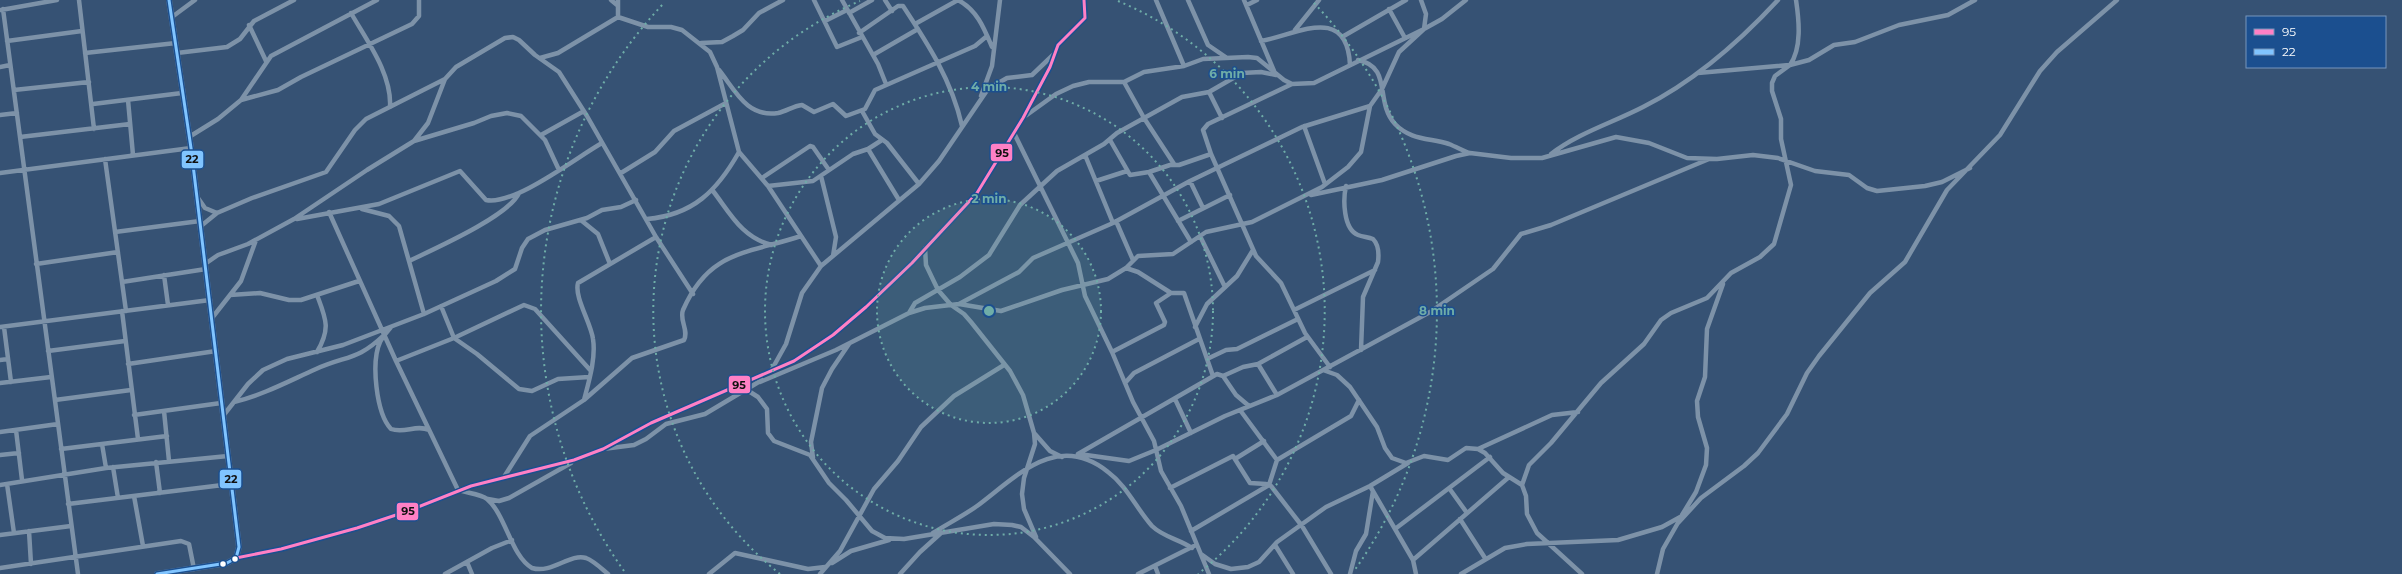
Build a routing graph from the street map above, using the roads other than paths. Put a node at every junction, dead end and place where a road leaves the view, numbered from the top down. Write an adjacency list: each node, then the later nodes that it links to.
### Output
1 (57, 0): 32 (street)
2 (79, 0): 44 (street)
3 (169, 0): 37 (street)
4 (195, 0): 37 (street)
5 (294, 0): 40 (street)
6 (376, 0): 35 (street)
7 (420, 0): 53 (street)
8 (611, 0): 29 (street)
9 (783, 0): 52 (street)
10 (814, 0): 38 (street)
11 (842, 0): 33 (street)
12 (872, 0): 33 (street)
13 (885, 0): 34 (street)
14 (958, 0): 39 (street); 46 (street)
15 (1000, 0): 54 (street)
16 (1084, 0): 57 (street)
17 (1156, 0): 67 (street)
18 (1188, 0): 60 (street)
19 (1244, 0): 30 (street)
20 (1258, 0): 30 (street)
21 (1319, 0): 43 (street)
22 (1406, 0): 31 (street)
23 (1421, 0): 42 (street)
24 (1466, 0): 42 (street)
25 (1778, 0): 70 (street)
26 (1796, 0): 66 (street)
27 (1975, 0): 66 (street)
28 (2117, 0): 120 (street)
29 (618, 3): 36 (street)
30 (1247, 6): 50 (street)
31 (1389, 9): 47 (street); 48 (street)
32 (1, 10): 49 (street)
33 (848, 11): 38 (street); 45 (street)
34 (892, 11): 39 (street); 45 (street)
35 (351, 13): 53 (street); 62 (street)
36 (618, 16): 52 (street); 59 (street)
37 (172, 17): 51 (street)
38 (825, 21): 45 (street)
39 (915, 24): 41 (street)
40 (249, 25): 56 (street); 62 (street)
41 (918, 29): 58 (street); 63 (street)
42 (1424, 29): 48 (street); 77 (street)
43 (1295, 30): 47 (street); 50 (street)
44 (82, 31): 49 (street); 55 (street)
45 (860, 35): 58 (street)
46 (988, 36): 54 (street); 63 (street)
47 (1342, 37): 65 (street)
48 (1405, 38): 61 (street)
49 (7, 41): 64 (street)
50 (1261, 41): 71 (street)
51 (176, 42): 55 (street); 56 (street)
52 (700, 43): 69 (street)
53 (369, 45): 83 (street); 87 (street)
54 (992, 47): 81 (street)
55 (85, 53): 73 (street)
56 (177, 53): 80 (street)
57 (1054, 54): 81 (street); 92 (street)
58 (873, 55): 75 (street)
59 (540, 58): 72 (street); 88 (street)
60 (1227, 58): 67 (street); 71 (street)
61 (1358, 60): 65 (street); 77 (street)
62 (266, 61): 83 (street)
63 (937, 62): 75 (street); 96 (street)
64 (10, 65): 68 (street); 78 (street)
65 (1350, 65): 76 (street)
66 (1790, 65): 70 (street); 117 (street)
67 (1184, 66): 74 (street)
68 (0, 67)
69 (718, 67): 84 (street); 89 (street)
70 (1698, 73): 114 (street)
71 (1276, 74): 76 (street); 79 (street)
72 (445, 79): 87 (street); 105 (street)
73 (89, 82): 78 (street); 85 (street)
74 (1124, 82): 92 (street); 93 (street)
75 (886, 84): 89 (street)
76 (1292, 84): 94 (street)
77 (1382, 89): 86 (street); 110 (street)
78 (14, 90): 90 (street)
79 (1209, 92): 93 (street); 94 (street)
80 (182, 93): 82 (street); 102 (street)
81 (981, 97): 96 (street)
82 (128, 100): 85 (street); 95 (street)
83 (241, 100): 102 (street)
84 (726, 103): 109 (street); 127 (street)
85 (93, 104): 98 (street)
86 (1370, 106): 97 (street); 133 (street)
87 (390, 107): 148 (street)
88 (584, 111): 100 (street); 106 (street)
89 (862, 111): 103 (street)
90 (16, 113): 91 (street); 101 (street)
91 (0, 115)
92 (1023, 118): 99 (street)
93 (1144, 118): 104 (street); 118 (street)
94 (1222, 118): 111 (street)
95 (130, 124): 98 (street); 112 (street)
96 (962, 126): 132 (street)
97 (1304, 126): 119 (street); 133 (street)
98 (94, 128): 101 (street)
99 (1014, 133): 136 (street); 164 (street)
100 (541, 135): 105 (street); 122 (street)
101 (20, 137): 121 (street)
102 (189, 137): 107 (street)
103 (882, 140): 108 (street); 132 (street)
104 (1110, 140): 113 (street); 124 (street)
105 (414, 142): 149 (street)
106 (602, 143): 122 (street); 127 (street)
107 (191, 148): 112 (street); 139 (street)
108 (868, 149): 123 (street); 143 (street)
109 (739, 152): 129 (street); 137 (street)
110 (1470, 153): 114 (street); 135 (street)
111 (1211, 154): 118 (street); 119 (street)
112 (133, 155): 115 (street)
113 (1085, 155): 130 (street); 136 (street)
114 (1550, 155): 116 (street)
115 (105, 159): 121 (street); 156 (street)
116 (1709, 159): 117 (street); 209 (street)
117 (1785, 160): 120 (street); 177 (street)
118 (1174, 164): 125 (street)
119 (1217, 168): 131 (street); 140 (street)
120 (1970, 168): 302 (street)
121 (24, 170): 126 (street); 170 (street)
122 (559, 170): 138 (street)
123 (830, 170): 128 (street); 129 (street)
124 (1127, 171): 125 (street); 130 (street)
125 (1149, 172): 141 (street)
126 (0, 173)
127 (621, 173): 142 (street)
128 (821, 176): 134 (street); 167 (street)
129 (762, 178): 134 (street)
130 (1096, 181): 153 (street)
131 (1190, 181): 141 (street); 146 (street)
132 (919, 184): 143 (street)
133 (1325, 184): 144 (street)
134 (768, 186): 157 (street)
135 (1346, 186): 144 (street); 175 (street)
136 (1040, 187): 161 (street); 182 (street)
137 (713, 191): 150 (street); 163 (street)
138 (520, 193): 145 (street); 169 (street)
139 (195, 195): 148 (street); 154 (street)
140 (1230, 195): 146 (street); 155 (street)
141 (1164, 196): 152 (street); 153 (street)
142 (636, 200): 150 (street); 151 (street)
143 (899, 200): 167 (street)
144 (1296, 200): 155 (street)
145 (358, 208): 147 (street); 169 (street)
146 (1203, 208): 152 (street)
147 (329, 212): 149 (street); 178 (street)
148 (217, 214): 154 (street)
149 (294, 219): 160 (street)
150 (647, 219): 159 (street)
151 (582, 221): 171 (street); 191 (street)
152 (1178, 221): 162 (street)
153 (1115, 222): 161 (street); 168 (street)
154 (200, 223): 156 (street); 172 (street)
155 (1243, 225): 158 (street); 165 (street)
156 (115, 232): 166 (street)
157 (801, 236): 163 (street); 173 (street)
158 (1200, 236): 162 (street); 181 (street)
159 (656, 237): 171 (street); 184 (street)
160 (256, 240): 172 (street); 185 (street)
161 (1067, 242): 180 (street); 188 (street)
162 (1191, 242): 168 (street)
163 (774, 245): 184 (street)
164 (925, 248): 182 (street); 224 (street)
165 (1253, 250): 181 (street); 192 (street)
166 (118, 252): 170 (street); 179 (street)
167 (833, 256): 173 (street)
168 (1133, 260): 174 (street)
169 (409, 261): 195 (street)
170 (36, 264): 198 (street)
171 (610, 264): 223 (street)
172 (206, 266): 176 (street); 187 (street)
173 (821, 266): 224 (street)
174 (1126, 268): 180 (street); 183 (street)
175 (1375, 270): 192 (street); 209 (street)
176 (164, 275): 179 (street); 189 (street)
177 (1726, 279): 245 (street); 300 (street)
178 (359, 281): 186 (street); 202 (street)
179 (122, 282): 193 (street)
180 (1081, 286): 188 (street); 213 (street)
181 (1225, 287): 201 (street)
182 (938, 290): 190 (street); 194 (street)
183 (1171, 293): 201 (street); 213 (street)
184 (692, 294): 238 (street)
185 (230, 295): 186 (street); 196 (street)
186 (317, 295): 212 (street)
187 (210, 300): 189 (street); 196 (street)
188 (959, 304): 190 (street)
189 (168, 305): 193 (street)
190 (951, 305): 194 (street); 220 (street)
191 (441, 306): 195 (street); 205 (street)
192 (1294, 310): 197 (street)
193 (124, 311): 198 (street); 207 (street)
194 (909, 313): 208 (street)
195 (424, 314): 199 (street)
196 (212, 318): 211 (street)
197 (1298, 319): 204 (street); 215 (street)
198 (44, 321): 200 (street); 210 (street)
199 (392, 326): 202 (street); 203 (street)
200 (2, 327): 214 (street)
201 (1195, 327): 206 (street)
202 (381, 330): 203 (street); 212 (street)
203 (384, 335): 217 (street); 240 (street); 251 (street)
204 (1307, 337): 219 (street); 221 (street)
205 (454, 338): 217 (street); 223 (street); 228 (street)
206 (1199, 339): 215 (street); 232 (street)
207 (125, 341): 210 (street); 218 (street)
208 (850, 343): 230 (street); 270 (street)
209 (1361, 350): 221 (street)
210 (48, 351): 227 (street)
211 (216, 351): 218 (street); 241 (street)
212 (317, 352): 240 (street)
213 (1112, 352): 232 (street)
214 (8, 359): 216 (street); 229 (street)
215 (1207, 359): 225 (street)
216 (0, 360)
217 (396, 361): 251 (street)
218 (128, 364): 233 (street)
219 (1258, 364): 226 (street); 235 (street)
220 (1004, 365): 253 (street); 299 (street)
221 (1330, 367): 222 (street)
222 (1323, 370): 235 (street); 239 (street)
223 (590, 371): 228 (street)
224 (771, 372): 230 (street); 260 (street)
225 (1213, 376): 226 (street); 236 (street)
226 (1223, 376): 242 (street)
227 (51, 377): 229 (street); 237 (street)
228 (589, 377): 238 (street)
229 (11, 382): 231 (street)
230 (760, 382): 234 (street)
231 (0, 383)
232 (1125, 383): 248 (street)
233 (131, 390): 237 (street); 246 (street)
234 (746, 390): 260 (street); 270 (street)
235 (1277, 395): 242 (street)
236 (1175, 399): 248 (street); 254 (street)
237 (54, 400): 249 (street)
238 (584, 400): 281 (street)
239 (1359, 400): 273 (street); 276 (street)
240 (234, 402): 247 (street)
241 (221, 403): 244 (street); 247 (street)
242 (1249, 406): 243 (street)
243 (1240, 410): 254 (street); 257 (street)
244 (164, 411): 246 (street); 255 (street)
245 (1578, 412): 261 (street); 288 (street)
246 (134, 415): 256 (street)
247 (223, 416): 266 (street)
248 (1142, 419): 262 (street); 264 (street)
249 (58, 424): 250 (street); 259 (street)
250 (16, 430): 252 (street); 263 (street)
251 (429, 430): 292 (street)
252 (0, 432)
253 (1034, 432): 268 (street); 277 (street)
254 (1190, 433): 262 (street)
255 (167, 436): 256 (street); 274 (street)
256 (138, 439): 258 (street)
257 (1264, 441): 271 (street); 273 (street)
258 (102, 444): 259 (street); 279 (street)
259 (61, 449): 280 (street)
260 (603, 449): 272 (street)
261 (1478, 449): 269 (street); 276 (street)
262 (1156, 450): 264 (street); 289 (street)
263 (19, 453): 265 (street); 283 (street)
264 (1079, 454): 267 (street)
265 (0, 455)
266 (228, 456): 274 (street); 285 (street)
267 (1073, 456): 268 (street); 319 (street)
268 (1062, 457): 277 (street)
269 (1490, 457): 282 (street); 291 (street)
270 (813, 458): 299 (street)
271 (1235, 459): 287 (street); 289 (street)
272 (574, 460): 281 (street); 296 (street)
273 (1277, 460): 287 (street)
274 (169, 461): 275 (street)
275 (156, 462): 278 (street); 293 (street)
276 (1410, 462): 290 (street)
277 (1029, 465): 311 (street); 314 (street)
278 (113, 467): 279 (street); 295 (street)
279 (106, 468): 280 (street)
280 (64, 475): 283 (street); 297 (street)
281 (504, 477): 292 (street)
282 (1509, 477): 288 (street); 298 (street)
283 (22, 480): 284 (street)
284 (7, 484): 286 (street); 309 (street)
285 (231, 484): 293 (street); 322 (street)
286 (0, 485)
287 (1269, 485): 304 (street); 306 (street)
288 (1522, 485): 315 (street)
289 (1170, 488): 306 (street)
290 (1372, 488): 304 (street); 305 (street); 347 (street)
291 (1449, 488): 298 (street); 305 (street)
292 (458, 490): 296 (street); 322 (street)
293 (160, 493): 294 (street)
294 (134, 496): 295 (street); 318 (street)
295 (118, 498): 297 (street)
296 (487, 499): 313 (street)
297 (68, 504): 303 (street)
298 (1467, 513): 301 (street)
299 (860, 516): 312 (street); 328 (street)
300 (1682, 516): 302 (street); 315 (street)
301 (1460, 519): 323 (street); 324 (street)
302 (1678, 523): 351 (street)
303 (71, 526): 307 (street); 321 (street)
304 (1302, 526): 317 (street); 346 (street)
305 (1395, 529): 324 (street)
306 (1191, 531): 316 (street)
307 (29, 532): 309 (street); 326 (street)
308 (942, 532): 311 (street); 314 (street); 340 (street)
309 (14, 533): 310 (street)
310 (0, 535)
311 (929, 535): 312 (street)
312 (893, 539): 328 (street)
313 (512, 540): 325 (street); 330 (street)
314 (1038, 540): 341 (street)
315 (1547, 543): 323 (street); 350 (street)
316 (1197, 545): 319 (street); 320 (street)
317 (1275, 545): 320 (street); 345 (street)
318 (143, 546): 321 (street); 331 (street)
319 (1192, 548): 327 (street)
320 (1201, 554): 344 (street)
321 (76, 558): 326 (street); 333 (street)
322 (236, 558): 331 (street)
323 (1486, 558): 349 (street)
324 (1413, 560): 348 (street)
325 (467, 562): 335 (street); 336 (street)
326 (32, 564): 329 (street)
327 (1155, 566): 342 (street); 343 (street)
328 (826, 567): 338 (street); 339 (street)
329 (0, 568)
330 (532, 568): 332 (street); 337 (street)
331 (194, 569): 334 (street)
332 (608, 573)
333 (78, 574)
334 (156, 574)
335 (445, 574)
336 (472, 574)
337 (535, 574)
338 (709, 574)
339 (820, 574)
340 (900, 574)
341 (1070, 574)
342 (1138, 574)
343 (1158, 574)
344 (1209, 574)
345 (1293, 574)
346 (1331, 574)
347 (1350, 574)
348 (1416, 574)
349 (1461, 574)
350 (1582, 574)
351 (1657, 574)

